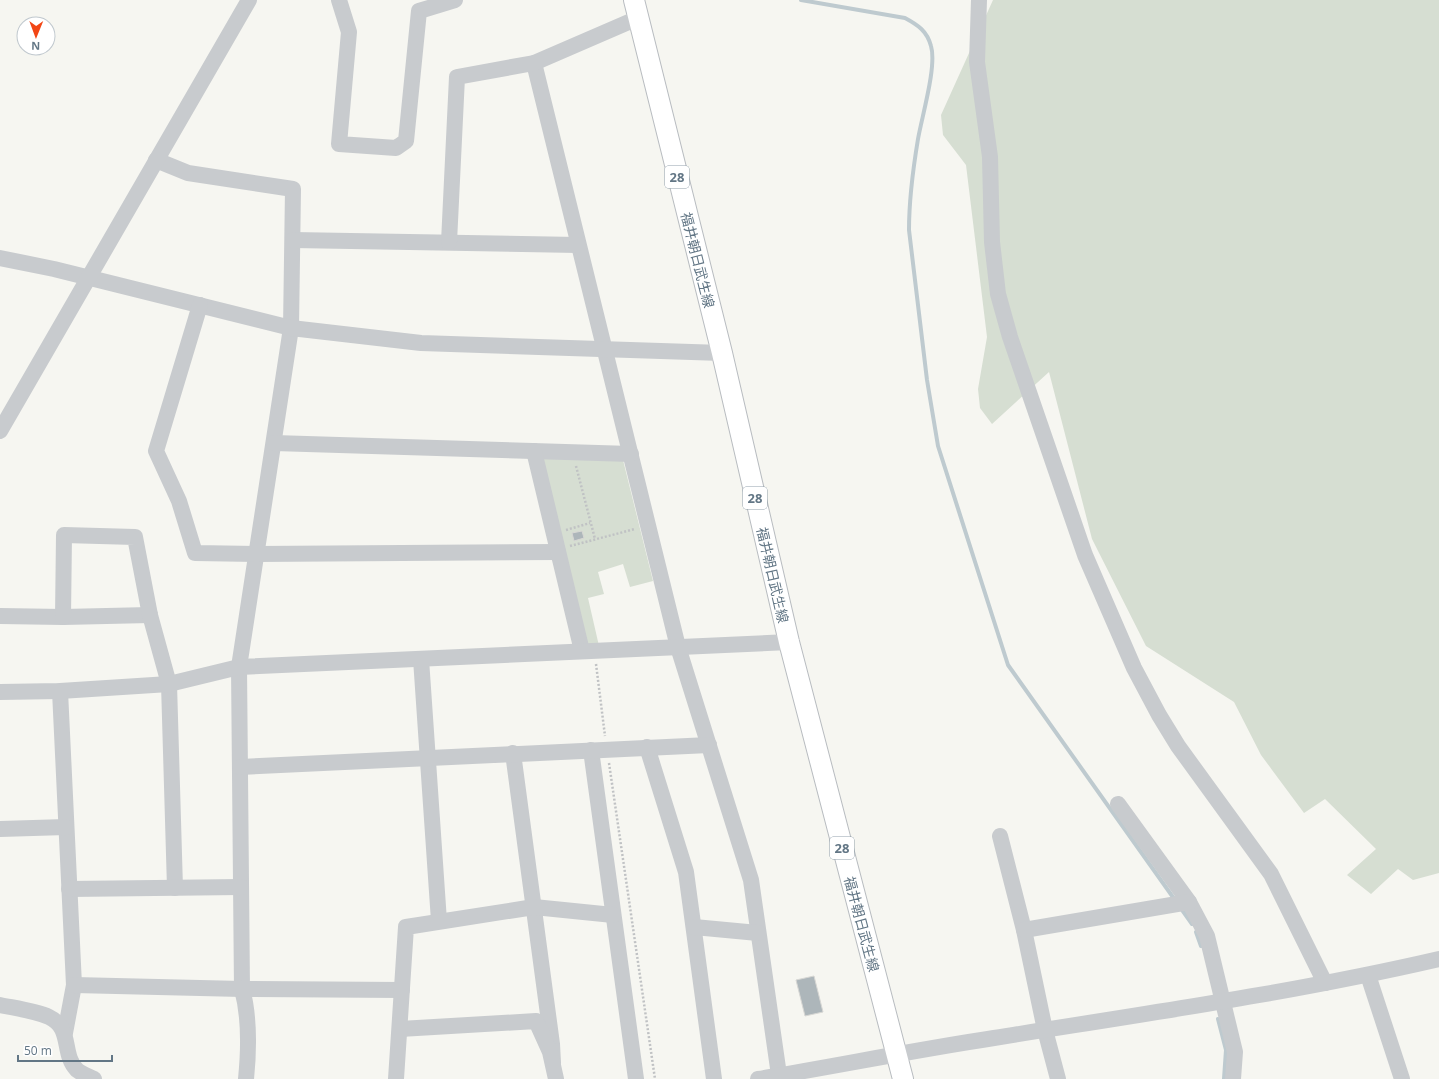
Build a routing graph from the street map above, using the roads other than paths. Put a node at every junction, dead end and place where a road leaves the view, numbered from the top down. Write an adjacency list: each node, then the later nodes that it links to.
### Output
1 (249, 0): 7 (street)
2 (339, 0): 3 (street)
3 (455, 0)
4 (979, 0): 56 (street)
5 (636, 9): 6 (street); 16 (main road, 福井朝日武生線 / 28)
6 (534, 63): 9 (street); 10 (street)
7 (156, 160): 8 (street); 12 (street)
8 (294, 240): 9 (street); 14 (street)
9 (450, 242): 10 (street)
10 (578, 245): 15 (street)
11 (0, 258): 12 (street)
12 (90, 277): 13 (street); 17 (street)
13 (200, 305): 14 (street); 22 (street)
14 (291, 328): 15 (street); 18 (street)
15 (606, 351): 16 (street); 20 (street)
16 (722, 353): 26 (main road, 福井朝日武生線 / 28)
17 (0, 431)
18 (274, 443): 19 (street); 22 (street)
19 (534, 451): 20 (street); 21 (street)
20 (631, 454): 27 (street)
21 (563, 549): 22 (street); 28 (street)
22 (257, 554): 30 (street)
23 (150, 615): 25 (street); 25 (street); 31 (street)
24 (0, 616): 25 (street)
25 (63, 617)
26 (789, 642): 27 (street); 65 (main road, 福井朝日武生線 / 28)
27 (678, 647): 28 (street); 34 (street)
28 (588, 651): 29 (street)
29 (422, 659): 30 (street); 38 (street)
30 (239, 667): 31 (street); 39 (street)
31 (169, 684): 32 (street); 45 (street)
32 (60, 691): 33 (street); 41 (street)
33 (0, 692)
34 (709, 745): 35 (street); 53 (street)
35 (647, 747): 36 (street); 51 (street)
36 (599, 750): 37 (street); 49 (street)
37 (513, 753): 38 (street); 48 (street)
38 (429, 757): 39 (street); 50 (street)
39 (240, 767): 44 (street)
40 (1118, 804): 47 (street)
41 (66, 827): 42 (street); 46 (street)
42 (0, 829)
43 (1000, 836): 52 (street)
44 (241, 887): 45 (street); 58 (street)
45 (175, 888): 46 (street)
46 (69, 889): 57 (street)
47 (1190, 902): 52 (street); 60 (street)
48 (534, 907): 49 (street); 50 (street); 66 (street)
49 (613, 916): 71 (street)
50 (439, 921): 59 (street)
51 (694, 927): 53 (street); 72 (street)
52 (1024, 930): 63 (street)
53 (758, 933): 67 (street)
54 (1439, 959): 55 (street)
55 (1368, 975): 56 (street); 77 (street)
56 (1325, 983): 60 (street)
57 (74, 985): 58 (street); 64 (street)
58 (242, 989): 59 (street); 69 (street)
59 (402, 990): 62 (street)
60 (1224, 1001): 63 (street); 76 (street)
61 (0, 1005): 64 (street)
62 (400, 1029): 66 (street); 70 (street)
63 (1046, 1030): 65 (street); 75 (street)
64 (65, 1034): 68 (street)
65 (896, 1053): 67 (street); 74 (main road, 福井朝日武生線 / 28)
66 (554, 1071)
67 (779, 1075): 73 (street)
68 (94, 1079)
69 (246, 1079)
70 (396, 1079)
71 (636, 1079)
72 (714, 1079)
73 (758, 1079)
74 (903, 1079)
75 (1058, 1079)
76 (1233, 1079)
77 (1402, 1079)

